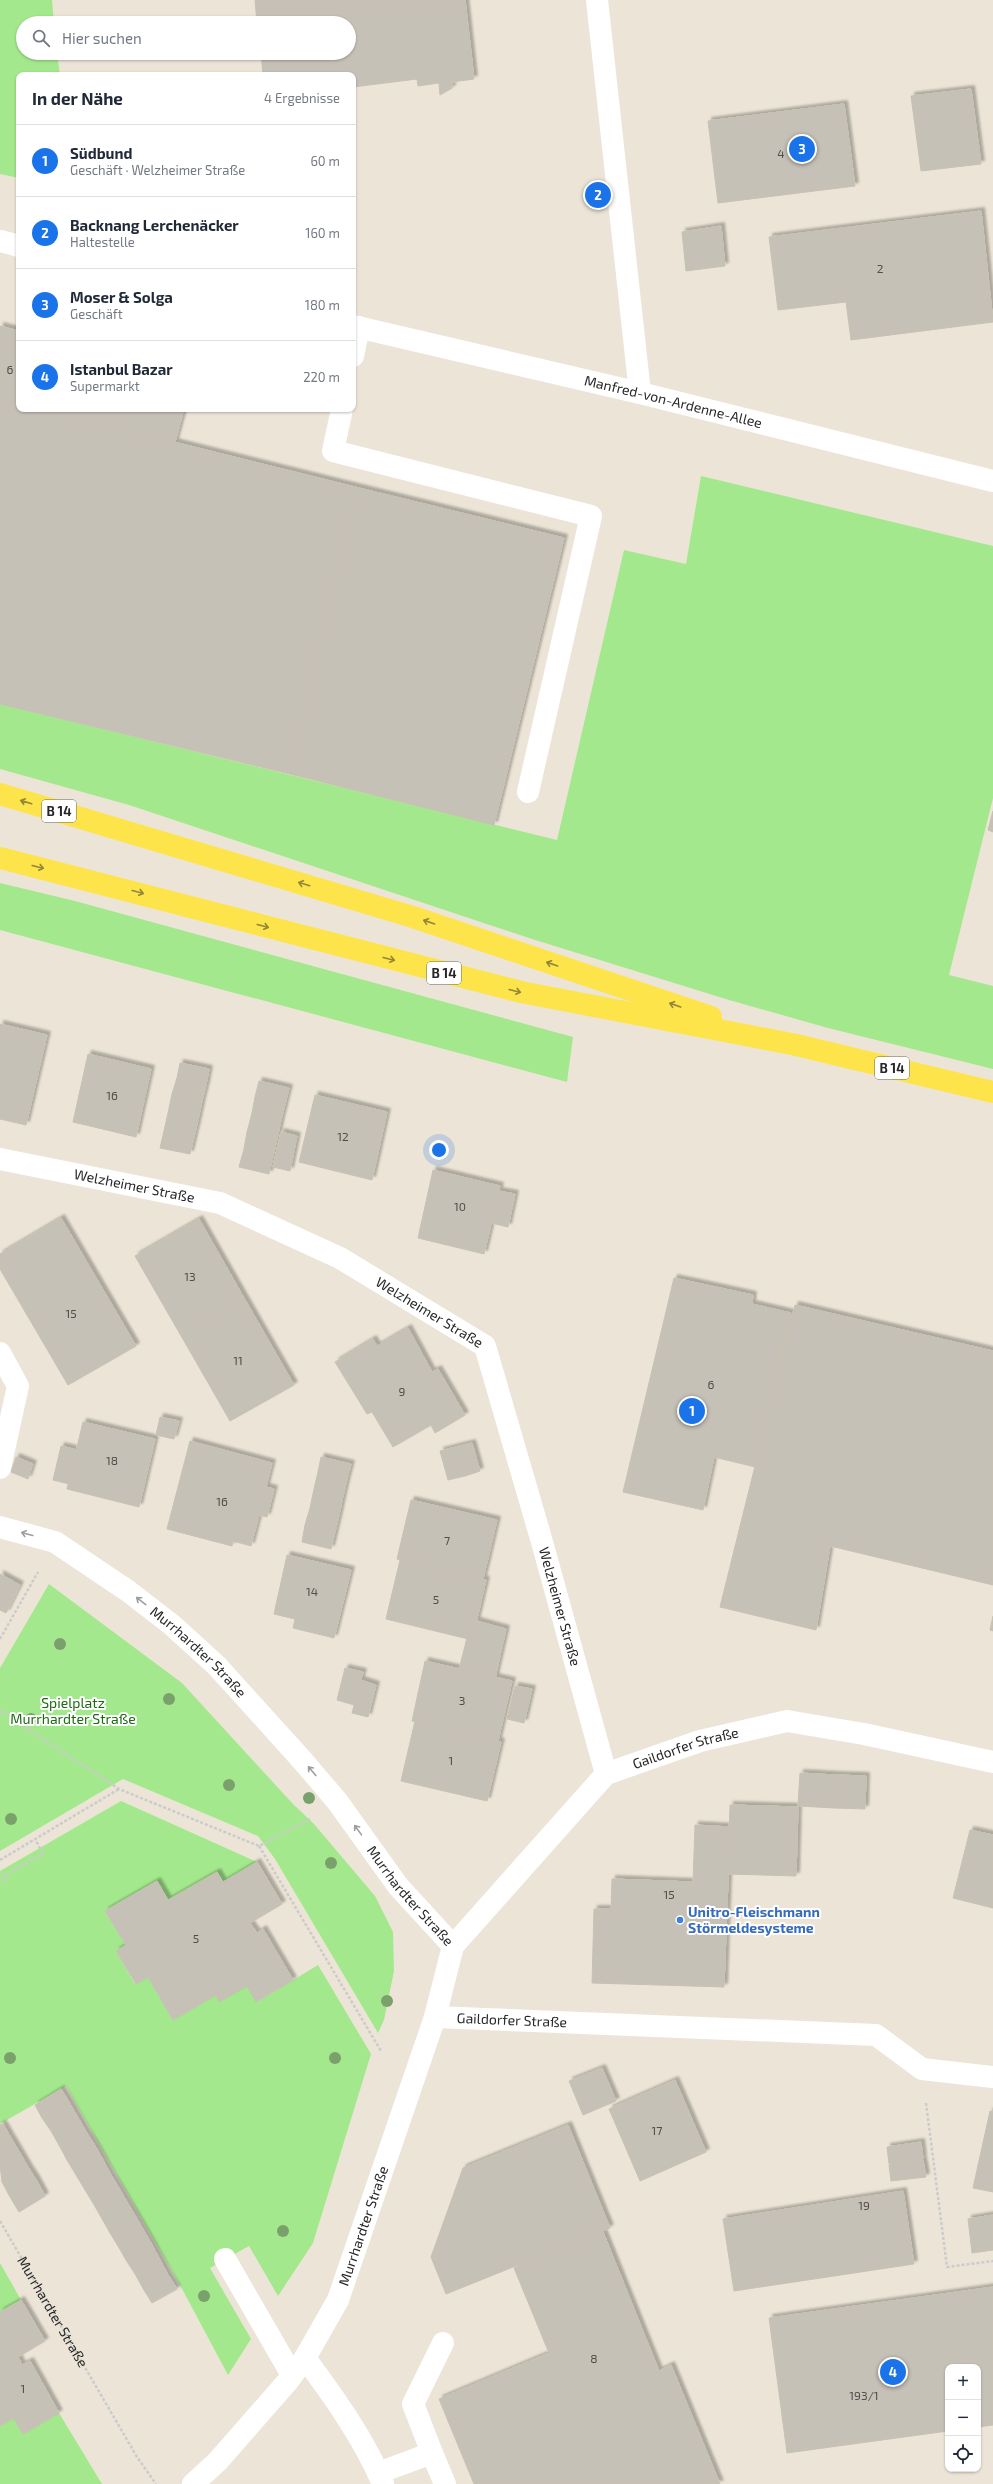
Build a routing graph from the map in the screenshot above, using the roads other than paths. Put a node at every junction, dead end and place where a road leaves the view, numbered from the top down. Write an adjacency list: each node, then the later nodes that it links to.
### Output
1 (597, 0): 5 (street)
2 (0, 241): 3 (street)
3 (16, 245)
4 (356, 327): 5 (street, Manfred-von-Ardenne-Allee)
5 (640, 393): 7 (street, Manfred-von-Ardenne-Allee)
6 (341, 412): 8 (street)
7 (993, 481)
8 (528, 792)
9 (0, 794): 11 (main road, B 14, one-way to 9)
10 (0, 858): 11 (main road, B 14, one-way to 11)
11 (792, 1044): 12 (main road, B 14)
12 (993, 1092)
13 (0, 1159): 18 (street, Welzheimer Straße)
14 (0, 1353): 15 (street)
15 (0, 1468)
16 (0, 1527): 19 (street, Murrhardter Straße, one-way to 16)
17 (993, 1762): 18 (street, Gaildorfer Straße)
18 (606, 1774): 19 (street, Gaildorfer Straße)
19 (454, 1946): 20 (street, Murrhardter Straße)
20 (435, 2017): 21 (street, Gaildorfer Straße); 24 (street, Murrhardter Straße)
21 (993, 2077)
22 (225, 2259): 25 (street)
23 (443, 2343): 26 (street)
24 (305, 2358): 25 (street, Murrhardter Straße); 27 (street)
25 (292, 2375): 28 (street, Murrhardter Straße)
26 (432, 2453): 27 (street); 29 (street)
27 (381, 2478)
28 (193, 2484)
29 (445, 2484)

